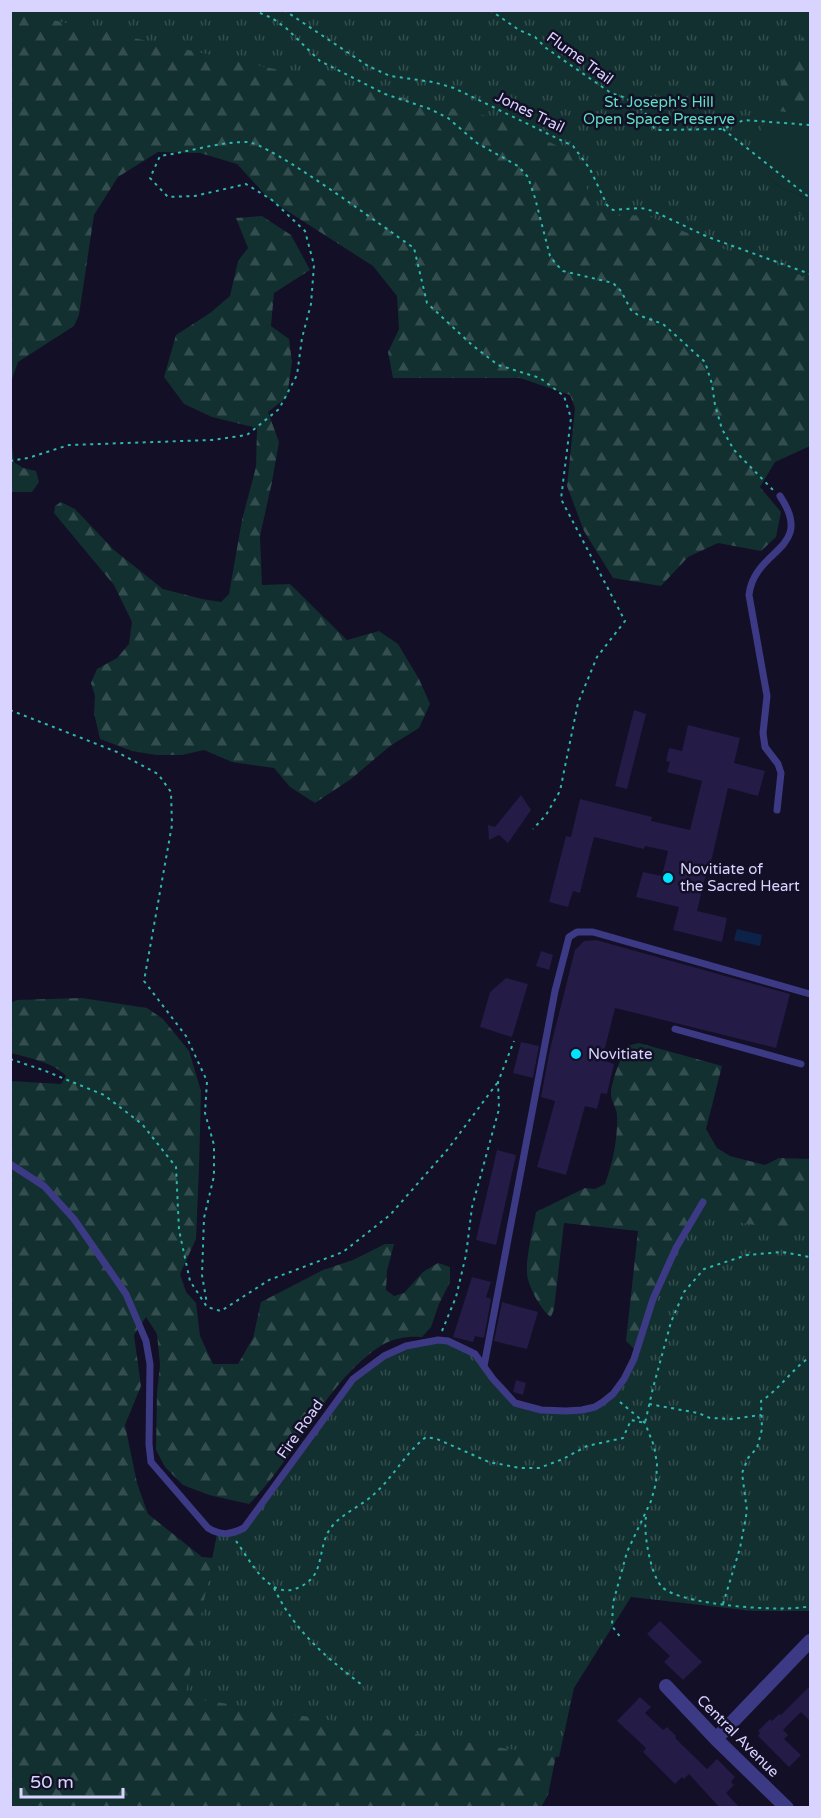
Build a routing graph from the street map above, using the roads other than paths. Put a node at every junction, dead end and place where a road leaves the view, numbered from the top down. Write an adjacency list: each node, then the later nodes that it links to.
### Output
1 (780, 496): 2 (lane)
2 (777, 810)
3 (810, 994): 8 (lane)
4 (675, 1029): 5 (lane)
5 (801, 1064)
6 (10, 1164): 8 (lane, Fire Road)
7 (703, 1202): 8 (lane, Fire Road)
8 (484, 1366)
9 (810, 1641): 11 (street)
10 (666, 1686): 11 (street, Central Avenue)
11 (716, 1739): 12 (street, Central Avenue)
12 (787, 1808)

